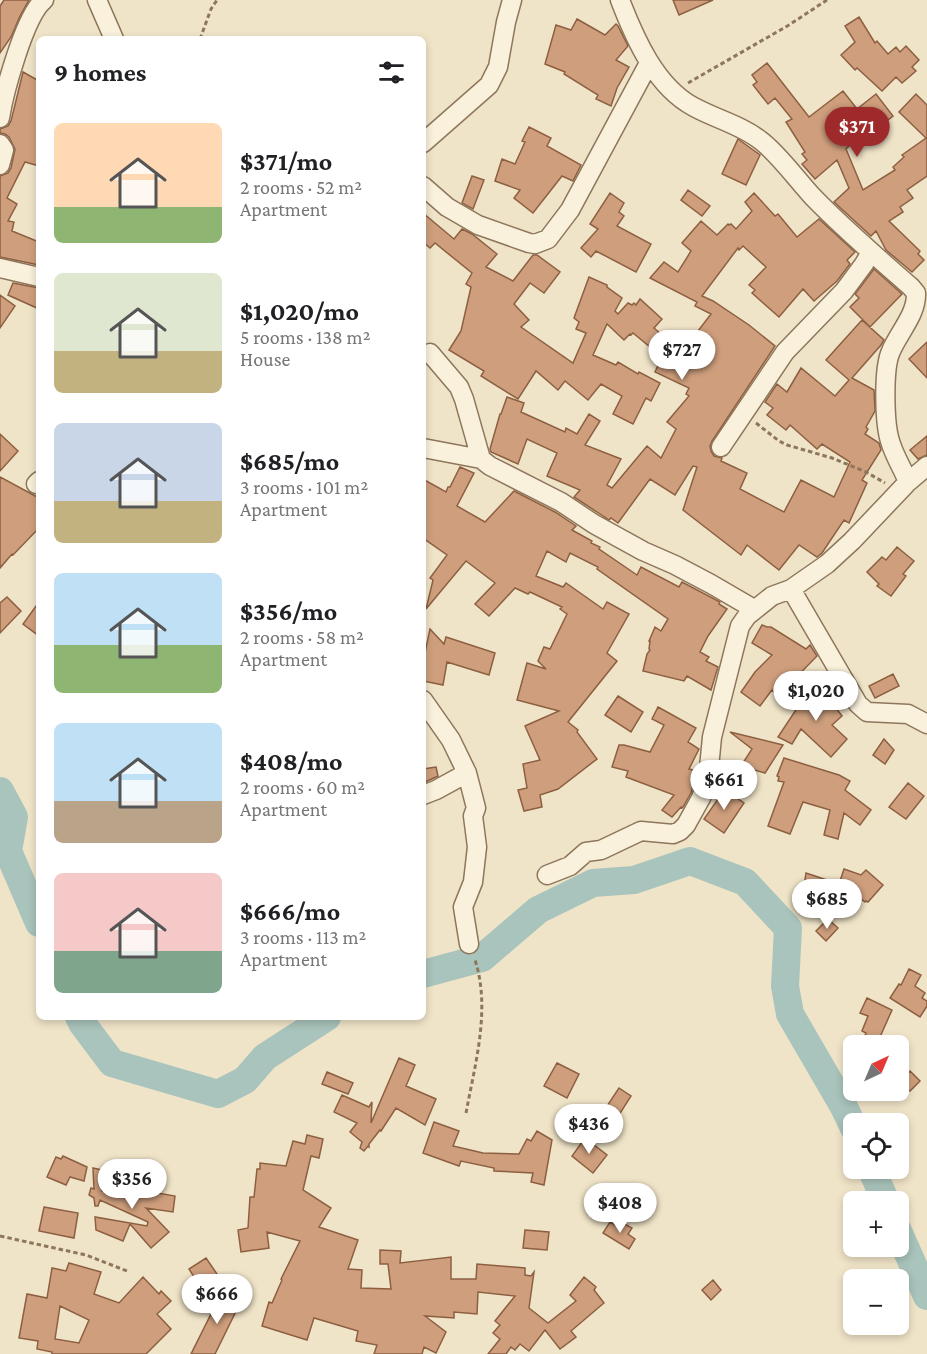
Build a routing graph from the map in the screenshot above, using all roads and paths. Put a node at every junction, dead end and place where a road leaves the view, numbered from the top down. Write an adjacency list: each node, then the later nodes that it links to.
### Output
1 (44, 0): 10 (street)
2 (97, 0): 7 (street)
3 (217, 0): 8 (path)
4 (512, 0): 13 (street)
5 (620, 0): 9 (street)
6 (827, 0): 11 (path)
7 (113, 36)
8 (201, 36)
9 (649, 63): 11 (street); 16 (street)
10 (4, 77): 12 (street)
11 (673, 91): 17 (street)
12 (0, 118)
13 (426, 140)
14 (0, 144): 15 (street)
15 (0, 165)
16 (426, 189)
17 (871, 252): 21 (street); 26 (street)
18 (0, 267): 19 (street)
19 (36, 276)
20 (430, 353): 24 (street)
21 (743, 414): 22 (street); 26 (path)
22 (721, 447)
23 (426, 449): 24 (street)
24 (481, 459): 28 (street)
25 (927, 466): 26 (street)
26 (904, 486): 27 (street)
27 (791, 589): 28 (street); 30 (street)
28 (754, 609): 33 (street)
29 (426, 704): 31 (street)
30 (927, 724)
31 (467, 773): 32 (street); 34 (street)
32 (426, 794)
33 (548, 875)
34 (469, 944)
35 (479, 974): 36 (path)
36 (466, 1113)
37 (0, 1236): 38 (path)
38 (127, 1271)

